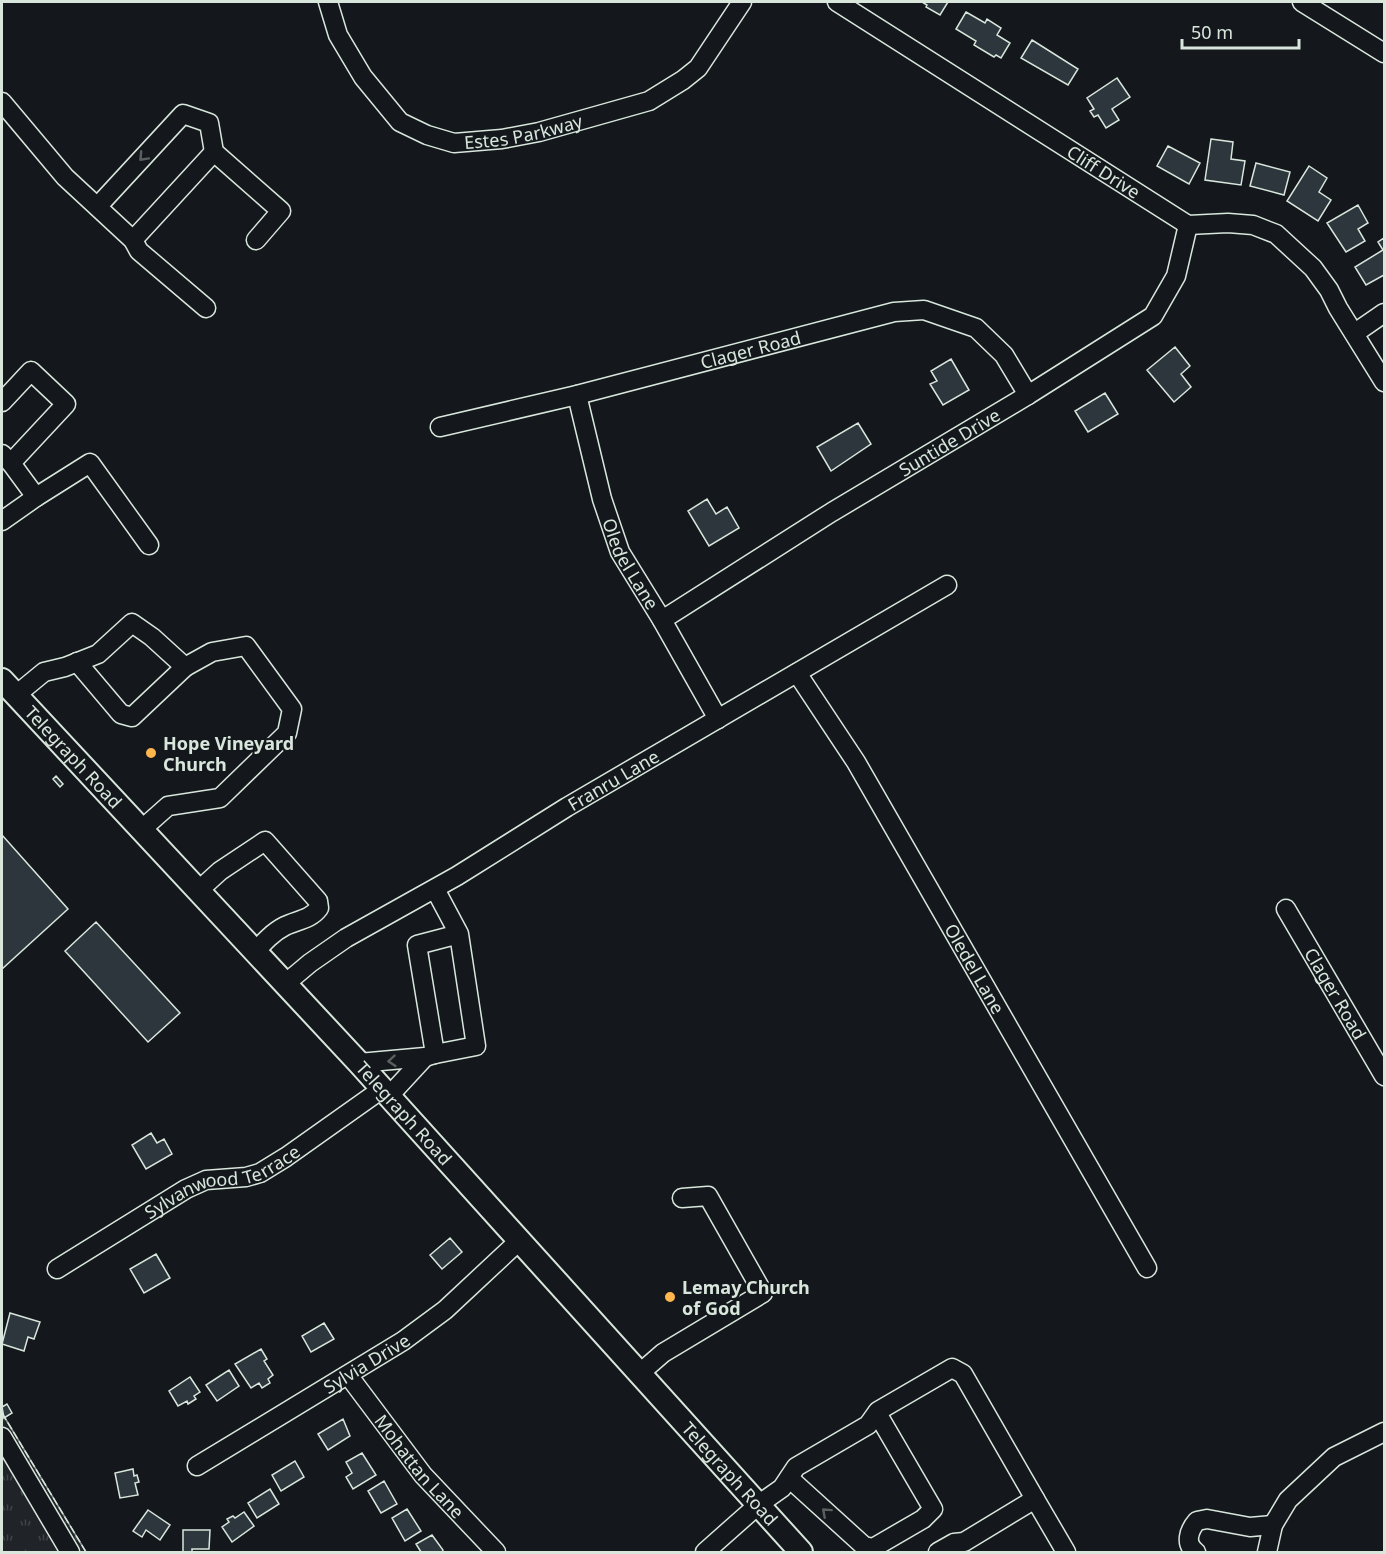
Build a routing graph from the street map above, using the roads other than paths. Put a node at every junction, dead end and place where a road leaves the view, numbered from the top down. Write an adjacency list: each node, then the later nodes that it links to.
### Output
1 (328, 2): 2 (street, Estes Parkway)
2 (742, 2)
3 (837, 2): 9 (street, Cliff Drive)
4 (1302, 2): 5 (street)
5 (1384, 53)
6 (2, 102): 8 (street)
7 (214, 152): 8 (street, one-way to 8); 10 (street); 11 (street)
8 (98, 206): 10 (street)
9 (1188, 225): 14 (street); 16 (street, Suntide Drive)
10 (133, 240): 12 (street)
11 (256, 240)
12 (206, 308)
13 (1384, 313): 14 (street)
14 (1355, 333): 15 (street)
15 (1384, 382)
16 (1028, 394): 17 (street, Clager Road); 25 (street, Suntide Drive)
17 (577, 395): 19 (street, Clager Road); 25 (street, Oledel Lane)
18 (2, 402): 20 (street)
19 (440, 427)
20 (6, 459): 21 (street)
21 (36, 497): 22 (street); 23 (street)
22 (2, 521)
23 (149, 545)
24 (947, 585): 28 (street, Franru Lane)
25 (662, 620): 30 (street, Oledel Lane)
26 (77, 662): 27 (street); 27 (street); 29 (street)
27 (185, 667): 31 (street)
28 (797, 673): 30 (street, Franru Lane); 44 (street, Oledel Lane)
29 (9, 687): 31 (main road, Telegraph Road)
30 (718, 719): 32 (street, Franru Lane)
31 (141, 830): 33 (main road, Telegraph Road)
32 (435, 889): 35 (street); 37 (street, Franru Lane)
33 (198, 891): 36 (main road, Telegraph Road); 36 (street)
34 (1286, 909): 40 (street, Clager Road)
35 (459, 934): 38 (street); 38 (street)
36 (255, 952): 37 (main road, Telegraph Road)
37 (285, 984): 39 (main road, Telegraph Road)
38 (430, 1056): 39 (street, one-way to 39); 41 (street, Sylvanwood Terrace)
39 (359, 1064): 41 (main road, Telegraph Road)
40 (1384, 1076)
41 (386, 1093): 43 (main road, Telegraph Road); 45 (street, Sylvanwood Terrace)
42 (682, 1198): 46 (street)
43 (520, 1240): 46 (main road, Telegraph Road); 47 (street, Sylvia Drive)
44 (1147, 1268)
45 (57, 1269)
46 (640, 1373): 54 (main road, Telegraph Road)
47 (348, 1375): 51 (street, Sylvia Drive); 57 (street, Mohattan Lane)
48 (877, 1413): 52 (street); 52 (street, one-way to 52); 53 (street)
49 (1384, 1432): 55 (street)
50 (2, 1437): 56 (street)
51 (196, 1466)
52 (789, 1478): 54 (street)
53 (1035, 1499): 60 (street); 61 (street)
54 (758, 1505): 58 (street); 59 (main road, Telegraph Road)
55 (1273, 1525): 62 (street); 63 (street)
56 (70, 1552)
57 (496, 1552)
58 (705, 1552)
59 (801, 1552)
60 (938, 1552)
61 (1066, 1552)
62 (1196, 1552)
63 (1266, 1552)

